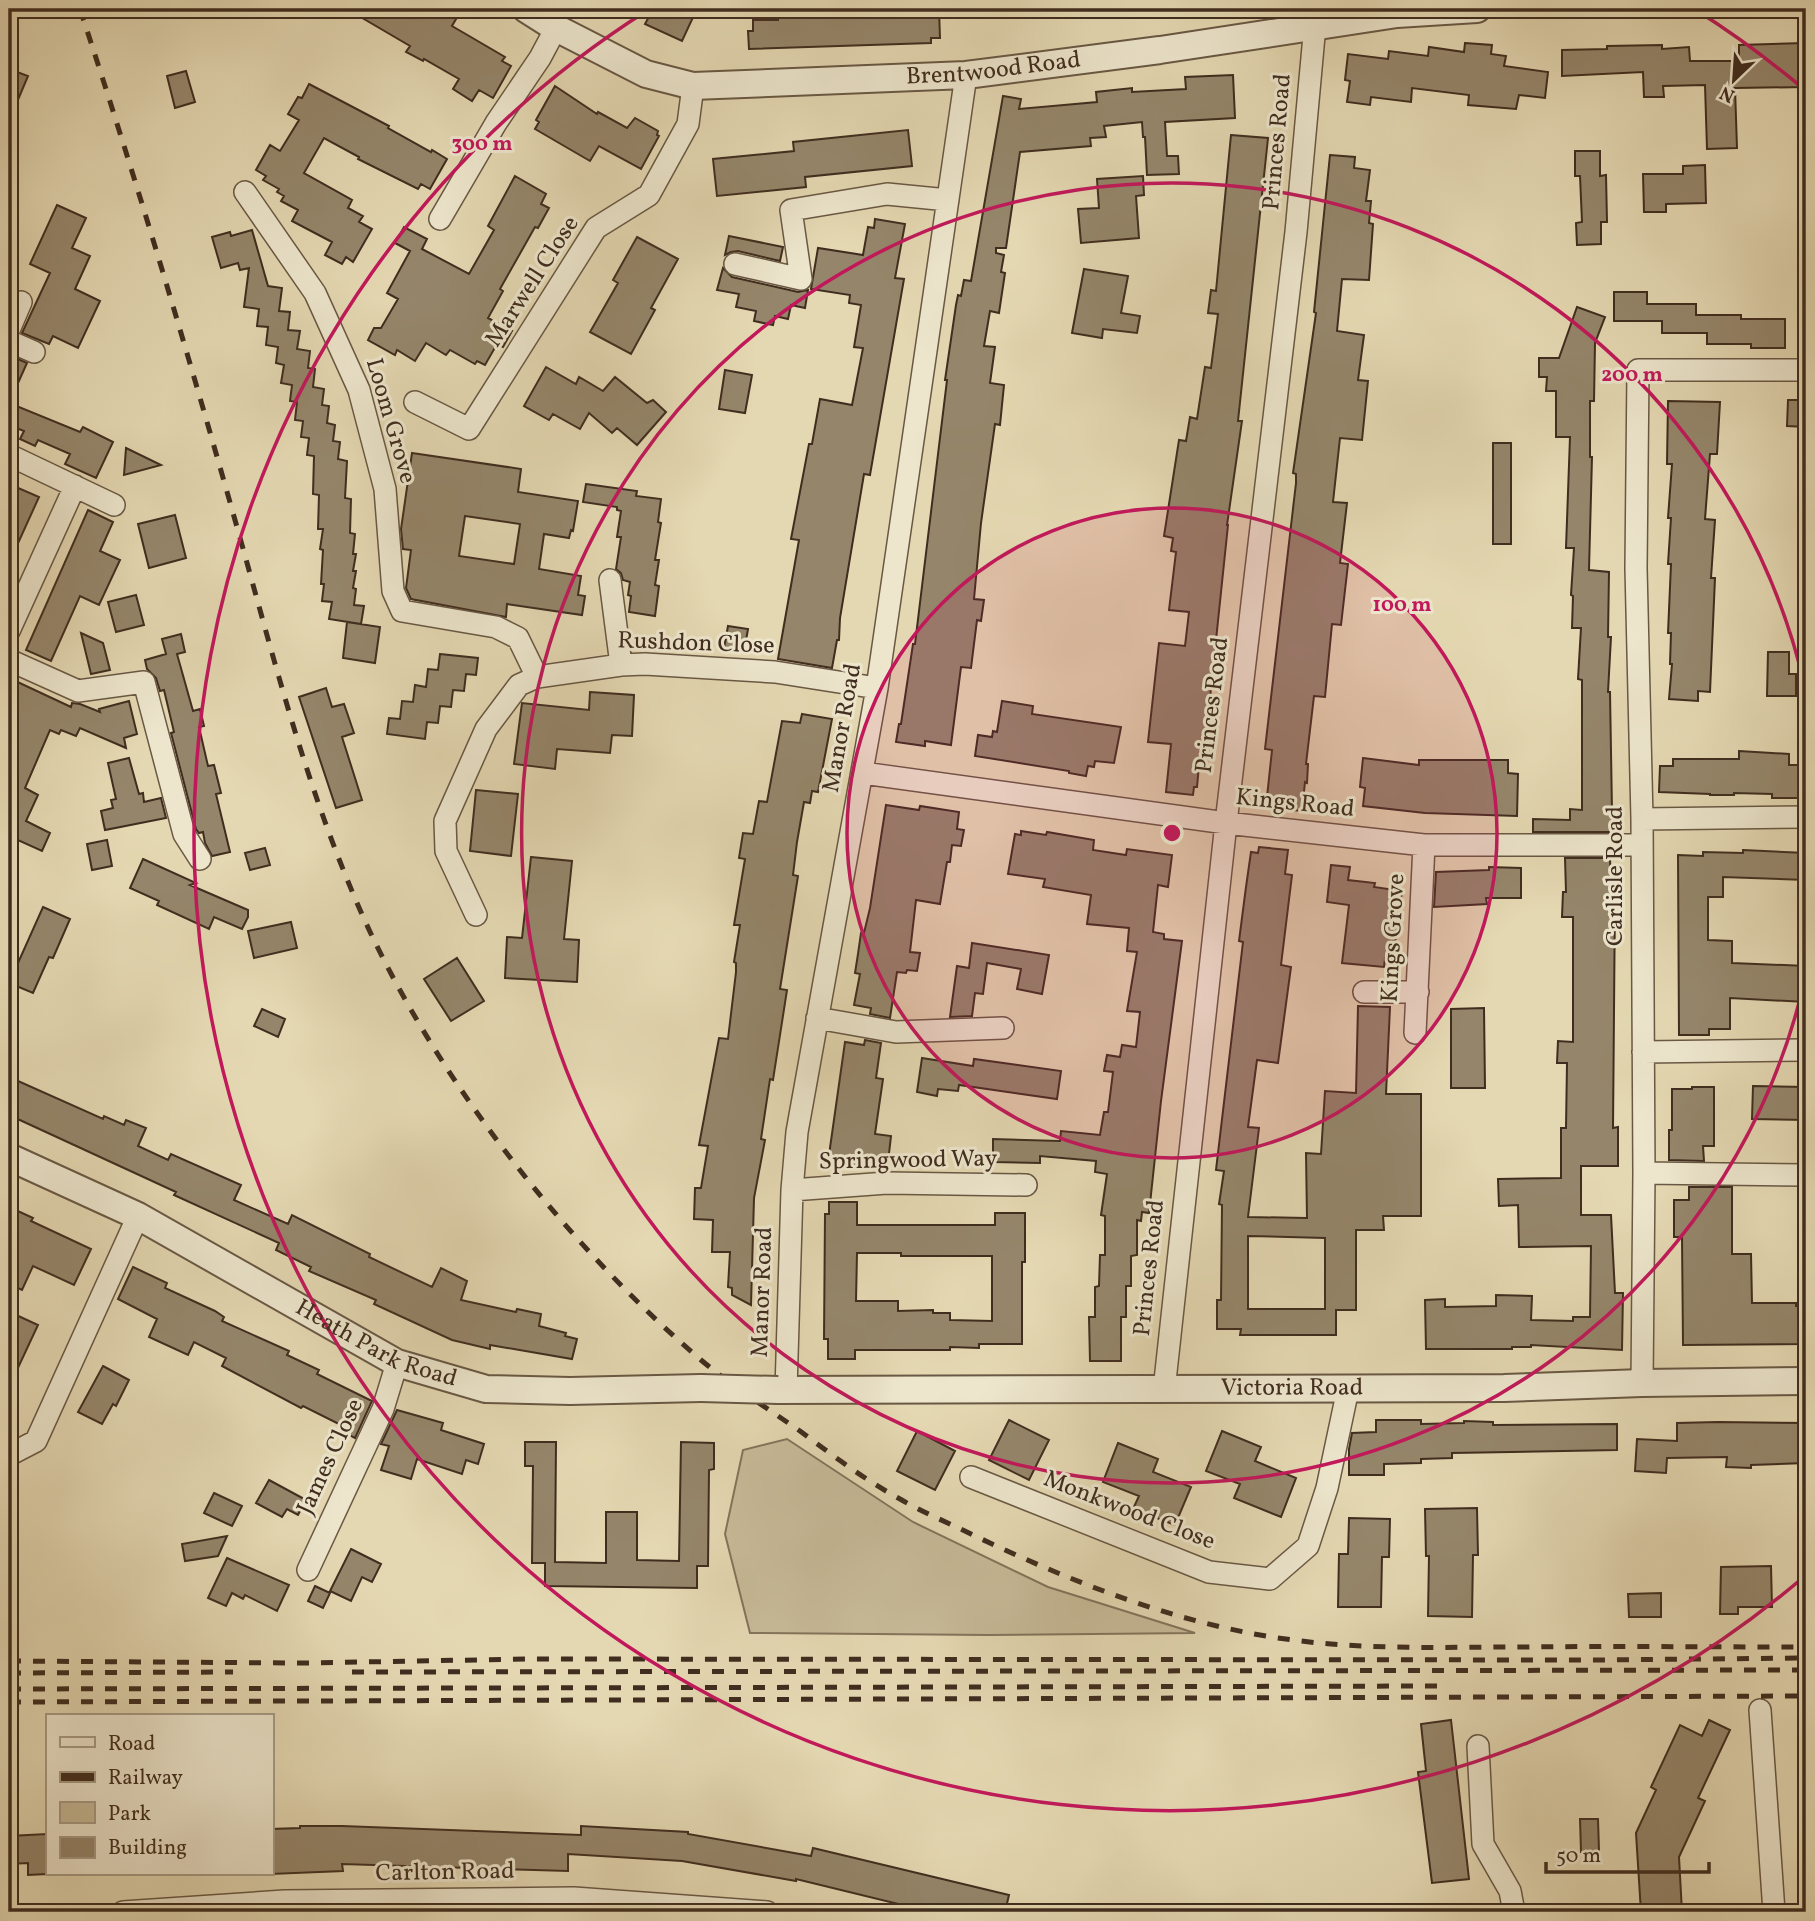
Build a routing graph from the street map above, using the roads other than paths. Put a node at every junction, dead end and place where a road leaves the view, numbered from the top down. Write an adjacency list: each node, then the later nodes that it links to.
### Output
1 (526, 9): 5 (street, Brentwood Road)
2 (1477, 9): 3 (street, Brentwood Road)
3 (1397, 11): 4 (street, Brentwood Road)
4 (1315, 25): 6 (street, Brentwood Road); 30 (street, Princes Road)
5 (556, 28): 7 (street, Brentwood Road); 10 (street)
6 (966, 75): 7 (street, Brentwood Road); 9 (street, Manor Road)
7 (693, 86): 17 (street, Marwell Close)
8 (245, 192): 25 (street, Loom Grove)
9 (948, 200): 11 (street); 26 (street, Manor Road)
10 (440, 219)
11 (735, 264)
12 (21, 302): 13 (street)
13 (9, 330)
14 (9, 341): 15 (street)
15 (34, 352)
16 (1806, 370): 29 (street, Carlisle Road)
17 (415, 402)
18 (9, 455): 19 (street)
19 (75, 486): 20 (street); 22 (street)
20 (114, 505)
21 (610, 580): 24 (street)
22 (9, 631)
23 (9, 660): 33 (street)
24 (621, 664): 25 (street, Rushdon Close); 26 (street, Rushdon Close)
25 (537, 677): 34 (street, Rushdon Close)
26 (877, 688): 27 (street, Manor Road)
27 (863, 773): 30 (street, Kings Road); 37 (street, Manor Road)
28 (1806, 817): 29 (street)
29 (1642, 819): 32 (street, Carlisle Road)
30 (1226, 823): 31 (street, Kings Road); 53 (street, Princes Road)
31 (1424, 845): 32 (street, Kings Road); 36 (street, Kings Grove)
32 (1642, 845): 41 (street, Carlisle Road)
33 (200, 859)
34 (476, 915)
35 (1364, 992): 36 (street)
36 (1418, 992): 39 (street, Kings Grove)
37 (817, 1018): 38 (street); 46 (street, Manor Road)
38 (1003, 1028)
39 (1415, 1033)
40 (1806, 1050): 41 (street)
41 (1643, 1052): 43 (street, Carlisle Road)
42 (9, 1157): 47 (street, Heath Park Road)
43 (1644, 1173): 44 (street); 50 (street, Carlisle Road)
44 (1806, 1175)
45 (1026, 1185): 46 (street, Springwood Way)
46 (792, 1190): 52 (street, Manor Road)
47 (138, 1216): 48 (street, Heath Park Road); 54 (street)
48 (397, 1363): 52 (street, Heath Park Road, bridge); 56 (street, James Close)
49 (1806, 1381): 50 (street, Victoria Road)
50 (1642, 1383): 51 (street, Victoria Road)
51 (1348, 1389): 53 (street, Victoria Road); 55 (street, Monkwood Close)
52 (782, 1390): 53 (street, Victoria Road)
53 (1164, 1390)
54 (9, 1455)
55 (971, 1478)
56 (308, 1570)
57 (1760, 1710): 63 (street)
58 (1478, 1746): 62 (street)
59 (571, 1905): 60 (street, Carlton Road); 61 (street, Carlton Road)
60 (122, 1912)
61 (767, 1912)
62 (1514, 1912)
63 (1773, 1912)

